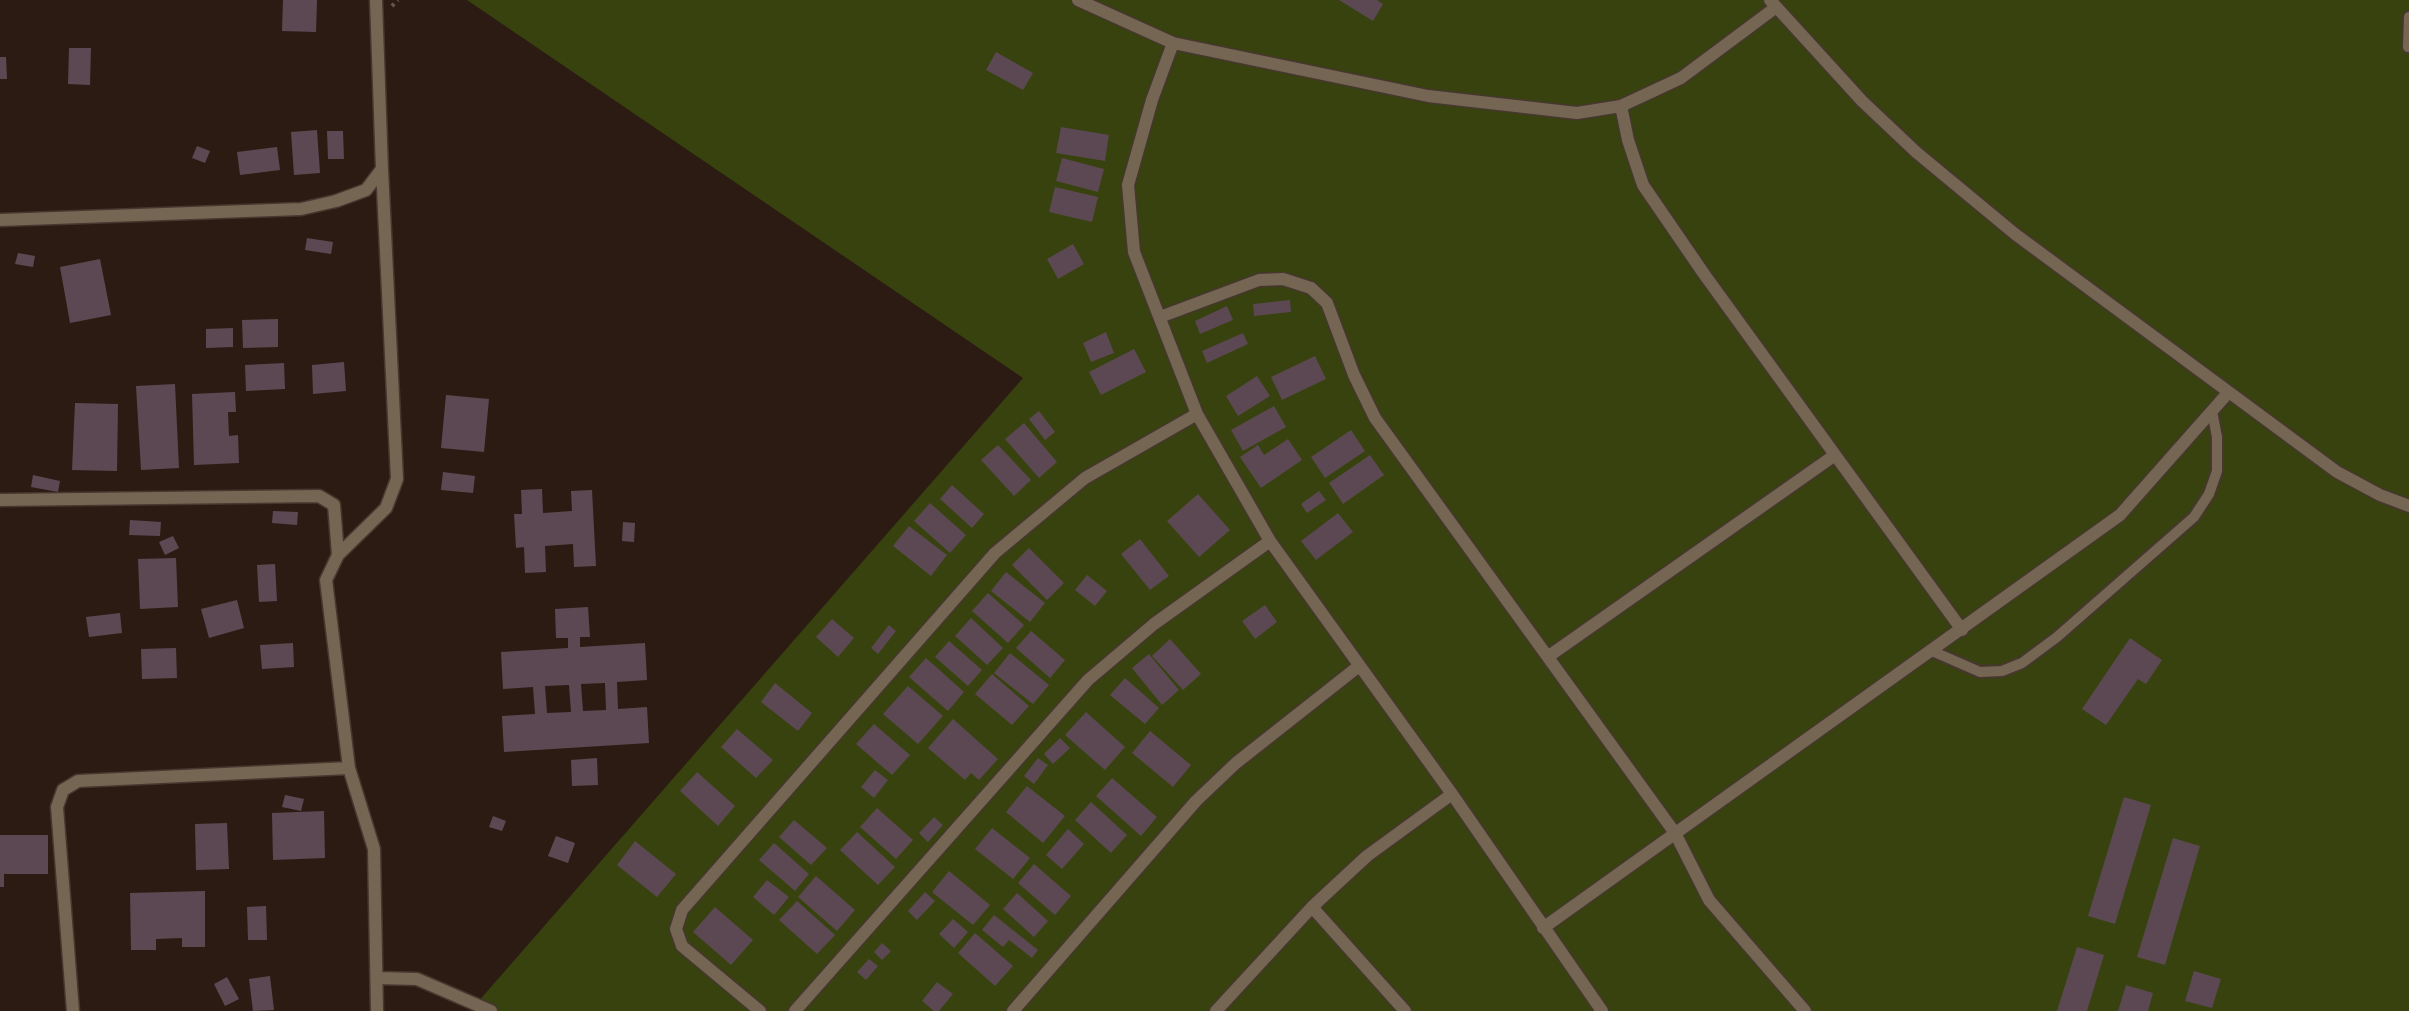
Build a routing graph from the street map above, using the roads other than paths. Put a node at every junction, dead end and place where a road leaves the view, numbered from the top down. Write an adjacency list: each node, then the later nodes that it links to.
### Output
1 (376, 0): 8 (street)
2 (1078, 0): 5 (street)
3 (1772, 4): 7 (street); 11 (street)
4 (2409, 17): 6 (lane)
5 (1173, 43): 7 (street); 10 (street)
6 (2408, 47)
7 (1621, 106): 14 (street)
8 (382, 169): 9 (street); 18 (street)
9 (0, 220)
10 (1160, 318): 13 (street); 21 (street)
11 (2227, 393): 12 (street); 16 (street)
12 (2212, 411): 19 (street); 20 (lane)
13 (1197, 414): 17 (street); 32 (street)
14 (1835, 455): 19 (street); 21 (street)
15 (0, 500): 18 (street)
16 (2409, 506)
17 (1270, 541): 22 (street); 33 (street)
18 (338, 555): 23 (street)
19 (1962, 630): 20 (street)
20 (1932, 651): 25 (street)
21 (1549, 656): 25 (street)
22 (1359, 666): 24 (street); 34 (street)
23 (349, 768): 28 (street); 29 (street)
24 (1452, 794): 26 (street); 27 (street)
25 (1675, 833): 27 (street); 38 (street)
26 (1312, 907): 35 (street); 36 (street)
27 (1543, 928): 37 (street)
28 (378, 978): 30 (street); 31 (street)
29 (73, 1011)
30 (377, 1011)
31 (491, 1011)
32 (760, 1011)
33 (795, 1011)
34 (1013, 1011)
35 (1216, 1011)
36 (1405, 1011)
37 (1602, 1011)
38 (1805, 1011)

